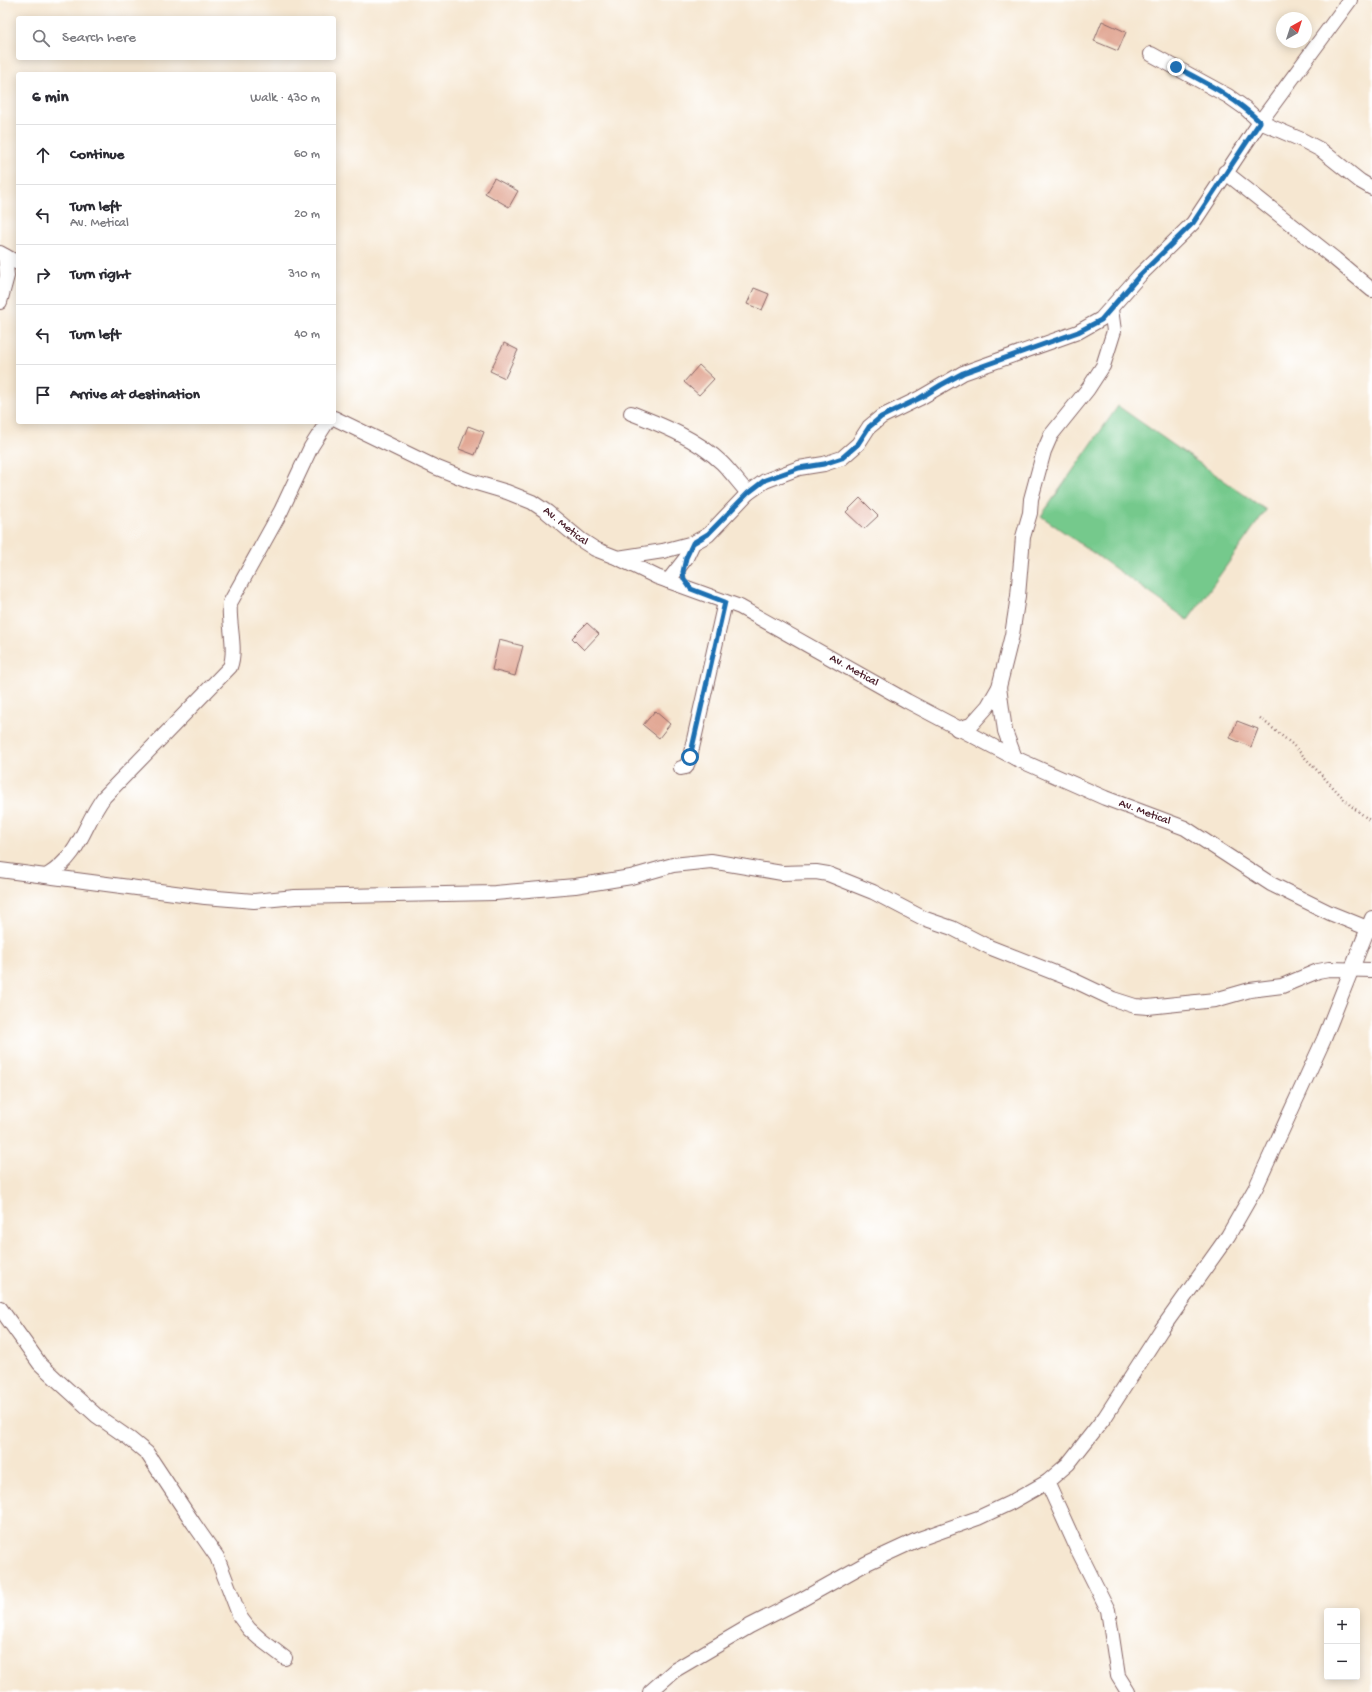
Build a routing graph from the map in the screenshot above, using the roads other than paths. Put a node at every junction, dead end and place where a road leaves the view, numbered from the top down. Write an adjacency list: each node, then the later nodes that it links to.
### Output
1 (1350, 0): 3 (street)
2 (1152, 54): 3 (street)
3 (1260, 122): 4 (street); 5 (street)
4 (1225, 172): 8 (street); 10 (street)
5 (1372, 188)
6 (2, 254): 7 (street); 9 (street)
7 (16, 262)
8 (1372, 290)
9 (0, 302)
10 (1111, 309): 14 (street); 21 (street)
11 (631, 413): 14 (street)
12 (336, 419): 16 (street, Av. Metical)
13 (326, 424): 26 (street)
14 (748, 493): 15 (street)
15 (693, 543): 16 (street); 17 (street)
16 (618, 558): 18 (street, Av. Metical)
17 (686, 558): 18 (street); 19 (street)
18 (668, 581): 19 (street, Av. Metical)
19 (691, 589): 20 (street, Av. Metical)
20 (725, 602): 22 (street, Av. Metical); 24 (street)
21 (999, 688): 22 (street); 23 (street)
22 (957, 729): 23 (street, Av. Metical)
23 (1015, 758): 27 (street, Av. Metical)
24 (681, 768)
25 (0, 870): 26 (street)
26 (48, 875): 28 (street)
27 (1370, 926): 28 (street)
28 (1352, 969): 29 (street); 31 (street)
29 (1372, 970)
30 (0, 1308): 32 (street)
31 (1047, 1482): 33 (street); 34 (street)
32 (285, 1658)
33 (650, 1692)
34 (1128, 1692)

